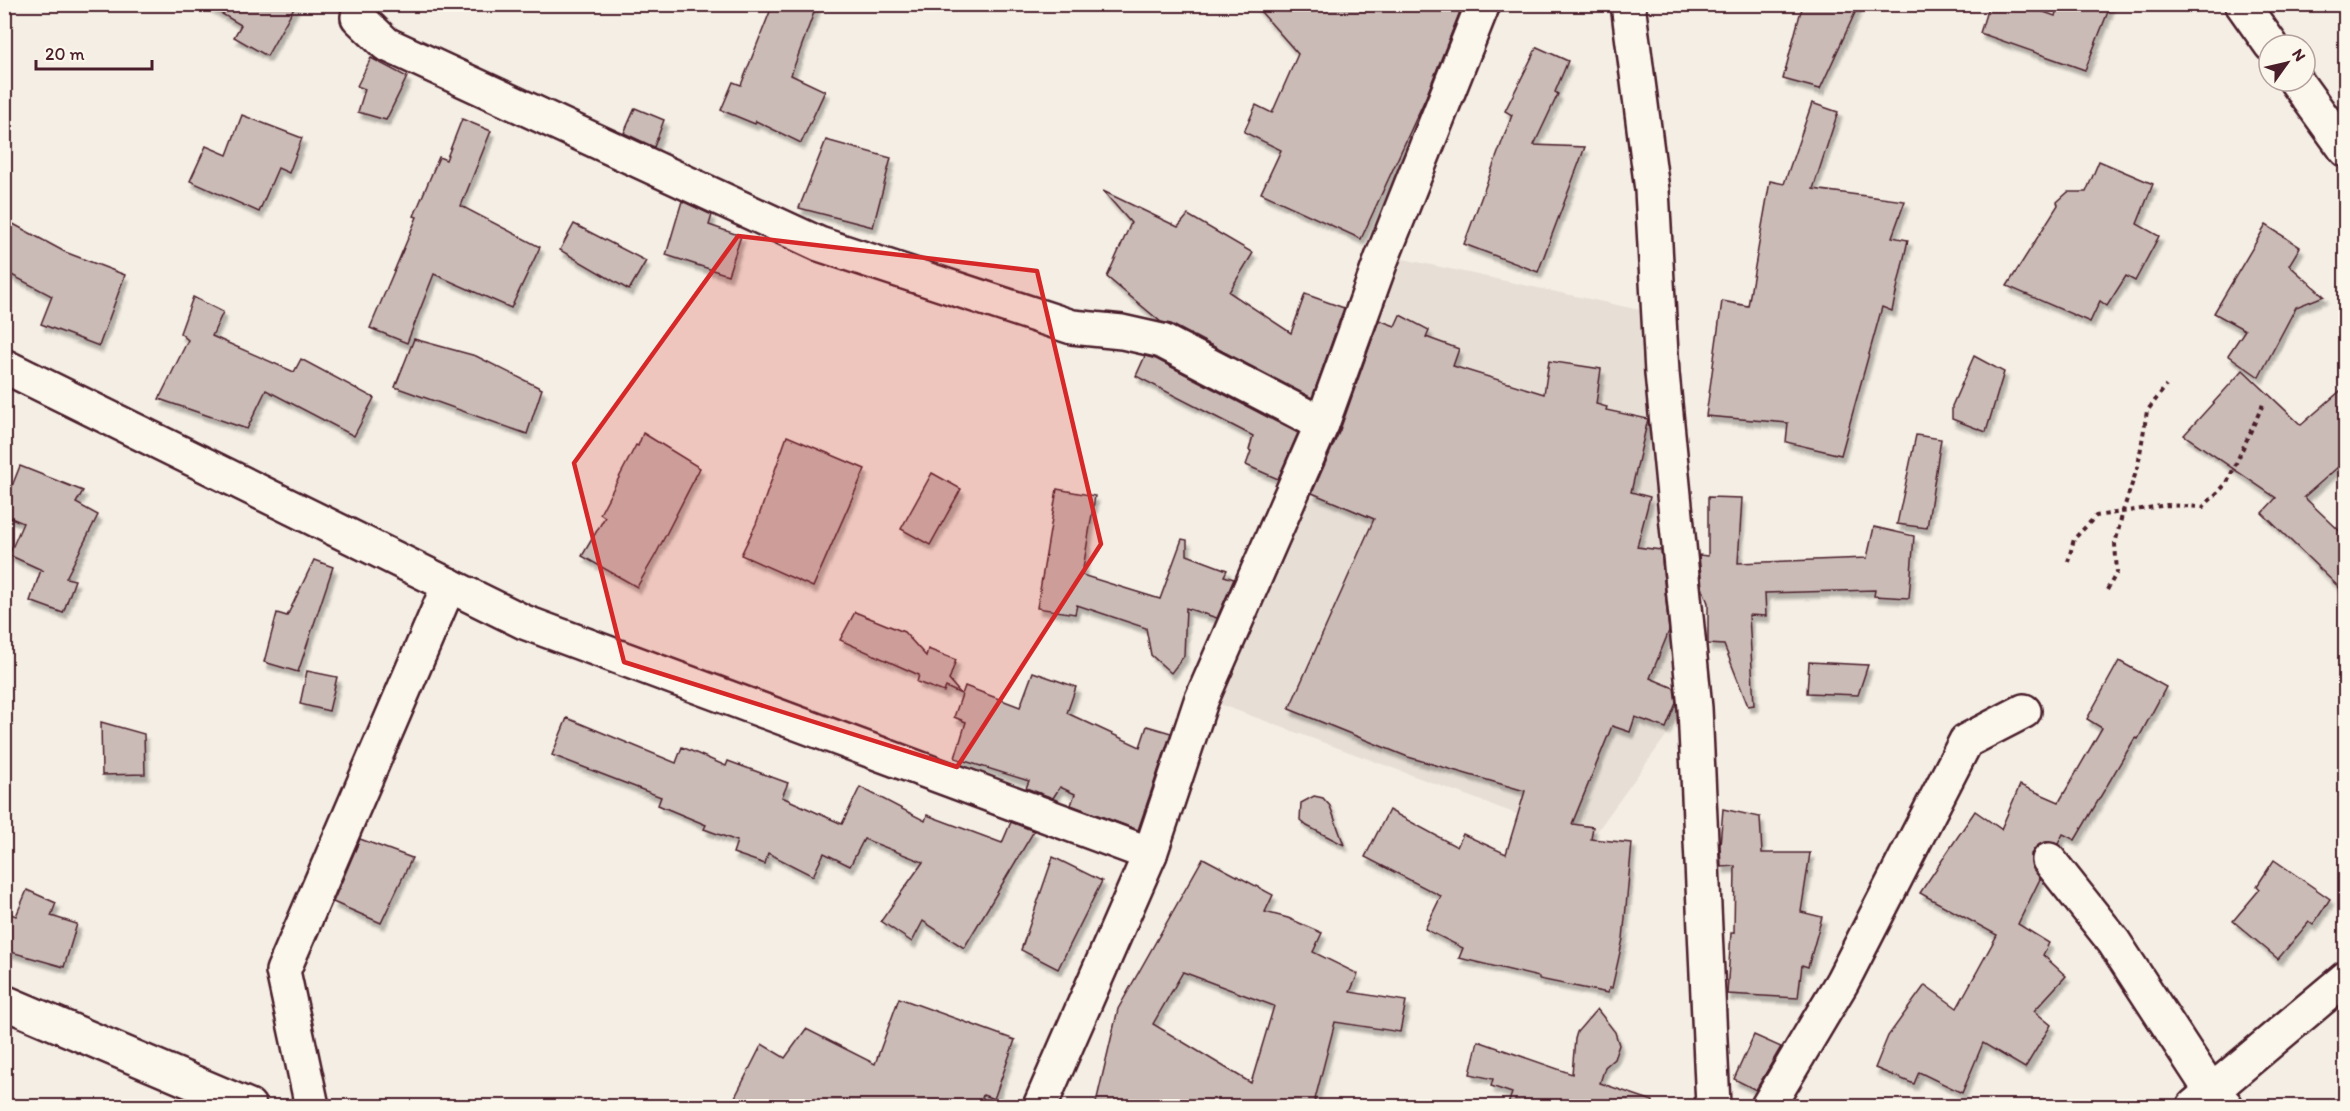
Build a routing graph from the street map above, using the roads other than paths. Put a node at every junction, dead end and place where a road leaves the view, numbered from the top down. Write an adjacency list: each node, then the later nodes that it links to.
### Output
1 (360, 4): 9 (main road)
2 (1483, 4): 9 (main road)
3 (1628, 4): 20 (main road)
4 (2242, 4): 5 (main road)
5 (2263, 33)
6 (2305, 93): 7 (main road)
7 (2346, 150)
8 (4, 366): 10 (main road)
9 (1322, 424): 12 (main road)
10 (449, 585): 12 (main road); 18 (main road)
11 (2024, 711): 21 (main road)
12 (1150, 854): 19 (main road)
13 (2049, 860): 16 (main road)
14 (2346, 978): 16 (main road)
15 (4, 1002): 17 (main road)
16 (2211, 1101)
17 (249, 1107)
18 (312, 1107)
19 (1040, 1107)
20 (1713, 1107)
21 (1768, 1107)

